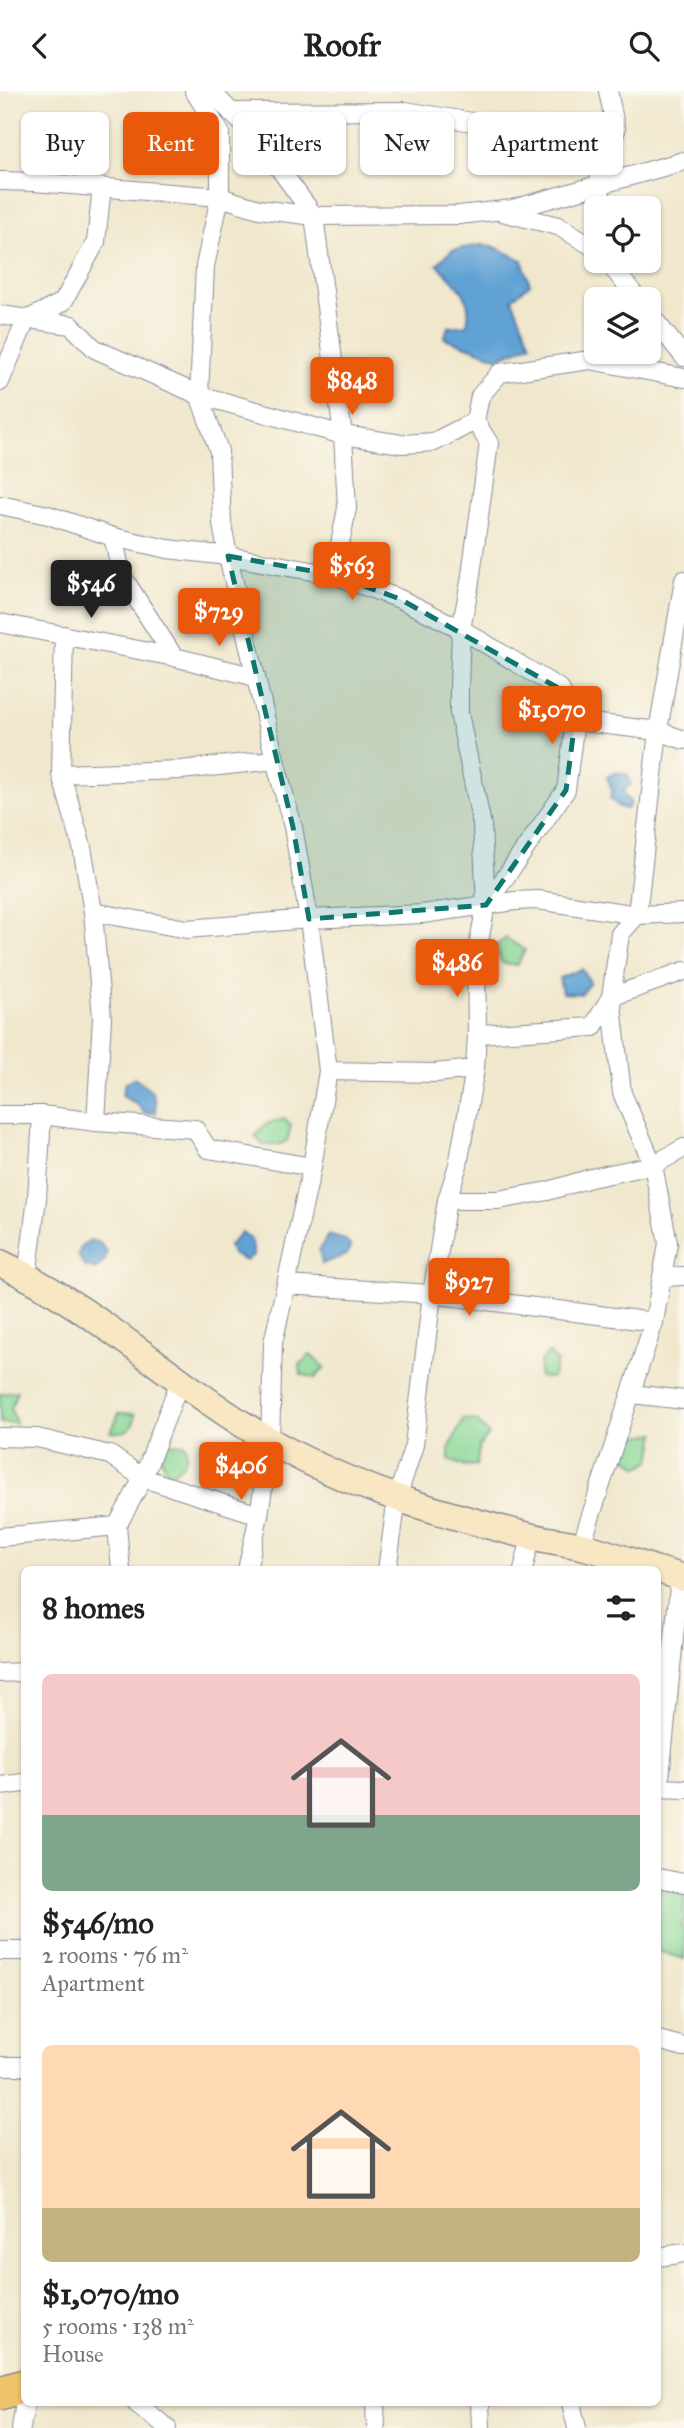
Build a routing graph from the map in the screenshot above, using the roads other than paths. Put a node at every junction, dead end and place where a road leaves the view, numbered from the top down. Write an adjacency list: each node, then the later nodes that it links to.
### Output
1 (194, 91): 13 (street)
2 (211, 91): 4 (street)
3 (608, 91): 5 (street)
4 (231, 112): 6 (street); 15 (street)
5 (612, 112)
6 (468, 121)
7 (684, 160): 10 (street)
8 (600, 175): 10 (street)
9 (0, 181): 11 (street)
10 (598, 185): 12 (street); 14 (street)
11 (102, 187): 13 (street); 18 (street)
12 (601, 196)
13 (220, 197): 15 (street); 25 (street)
14 (495, 211): 15 (street); 16 (street)
15 (314, 216): 27 (street)
16 (584, 241)
17 (0, 315): 18 (street)
18 (26, 320): 23 (street); 25 (street)
19 (661, 328): 21 (street)
20 (584, 356): 26 (street)
21 (684, 357)
22 (631, 364): 24 (street)
23 (2, 374)
24 (684, 378)
25 (199, 395): 27 (street); 30 (street)
26 (475, 421): 27 (street); 34 (street)
27 (343, 435): 31 (street)
28 (0, 505): 29 (street)
29 (113, 537): 30 (street); 36 (street)
30 (228, 556): 31 (street); 37 (street)
31 (334, 575): 34 (street)
32 (684, 580): 39 (street)
33 (0, 623): 35 (street)
34 (461, 629): 38 (street); 43 (street)
35 (64, 635): 36 (street); 42 (street)
36 (174, 657): 37 (street)
37 (256, 677): 41 (street)
38 (575, 721): 39 (street); 43 (street)
39 (658, 731): 40 (street); 46 (street)
40 (684, 740)
41 (275, 760): 42 (street); 47 (street)
42 (61, 774): 44 (street)
43 (486, 905): 46 (street); 47 (street); 50 (street)
44 (93, 912): 47 (street); 55 (street)
45 (684, 913): 46 (street)
46 (637, 915): 49 (street)
47 (309, 919): 52 (street)
48 (684, 971): 49 (street)
49 (611, 997): 50 (street); 57 (street)
50 (477, 1034): 51 (street)
51 (475, 1069): 52 (street); 59 (street)
52 (328, 1071): 58 (street)
53 (0, 1115): 54 (street)
54 (42, 1115): 55 (street); 62 (street)
55 (96, 1122): 58 (street)
56 (684, 1148): 57 (street)
57 (653, 1165): 59 (street); 63 (street)
58 (312, 1167): 64 (street)
59 (447, 1200): 65 (street)
60 (0, 1263): 62 (street)
61 (684, 1276): 63 (street)
62 (27, 1277): 67 (street)
63 (662, 1277): 66 (street)
64 (286, 1285): 65 (street); 71 (street)
65 (432, 1294): 66 (street); 73 (street)
66 (654, 1322): 68 (street)
67 (180, 1381): 71 (street); 72 (street)
68 (632, 1394): 69 (street); 78 (street)
69 (684, 1400)
70 (0, 1437): 72 (street)
71 (270, 1441): 73 (street); 74 (street)
72 (143, 1478): 74 (street); 75 (street)
73 (397, 1498): 76 (street); 81 (street)
74 (259, 1515): 80 (street)
75 (117, 1526): 77 (street); 79 (street)
76 (531, 1537): 78 (street); 82 (street)
77 (0, 1538)
78 (581, 1546): 83 (street)
79 (121, 1566)
80 (248, 1566)
81 (388, 1566)
82 (524, 1566)
83 (645, 1566)
84 (670, 1574): 85 (street)
85 (666, 1638): 88 (street)
86 (21, 1672): 87 (street)
87 (0, 1673)
88 (661, 1745)
89 (21, 1783): 90 (street)
90 (0, 1786)
91 (661, 1788): 92 (street)
92 (684, 1789)
93 (661, 1879): 94 (street)
94 (684, 1883)
95 (0, 1951): 96 (street)
96 (21, 1951)
97 (661, 2041): 98 (street)
98 (684, 2047)
99 (0, 2066): 100 (street)
100 (21, 2066)
101 (684, 2253): 102 (street)
102 (661, 2257)
103 (21, 2387): 104 (highway)
104 (0, 2393)
105 (24, 2406): 110 (street)
106 (141, 2406): 111 (street)
107 (375, 2406): 112 (street)
108 (480, 2406): 113 (street)
109 (572, 2406): 114 (street)
110 (20, 2428)
111 (167, 2428)
112 (376, 2428)
113 (481, 2428)
114 (577, 2428)

